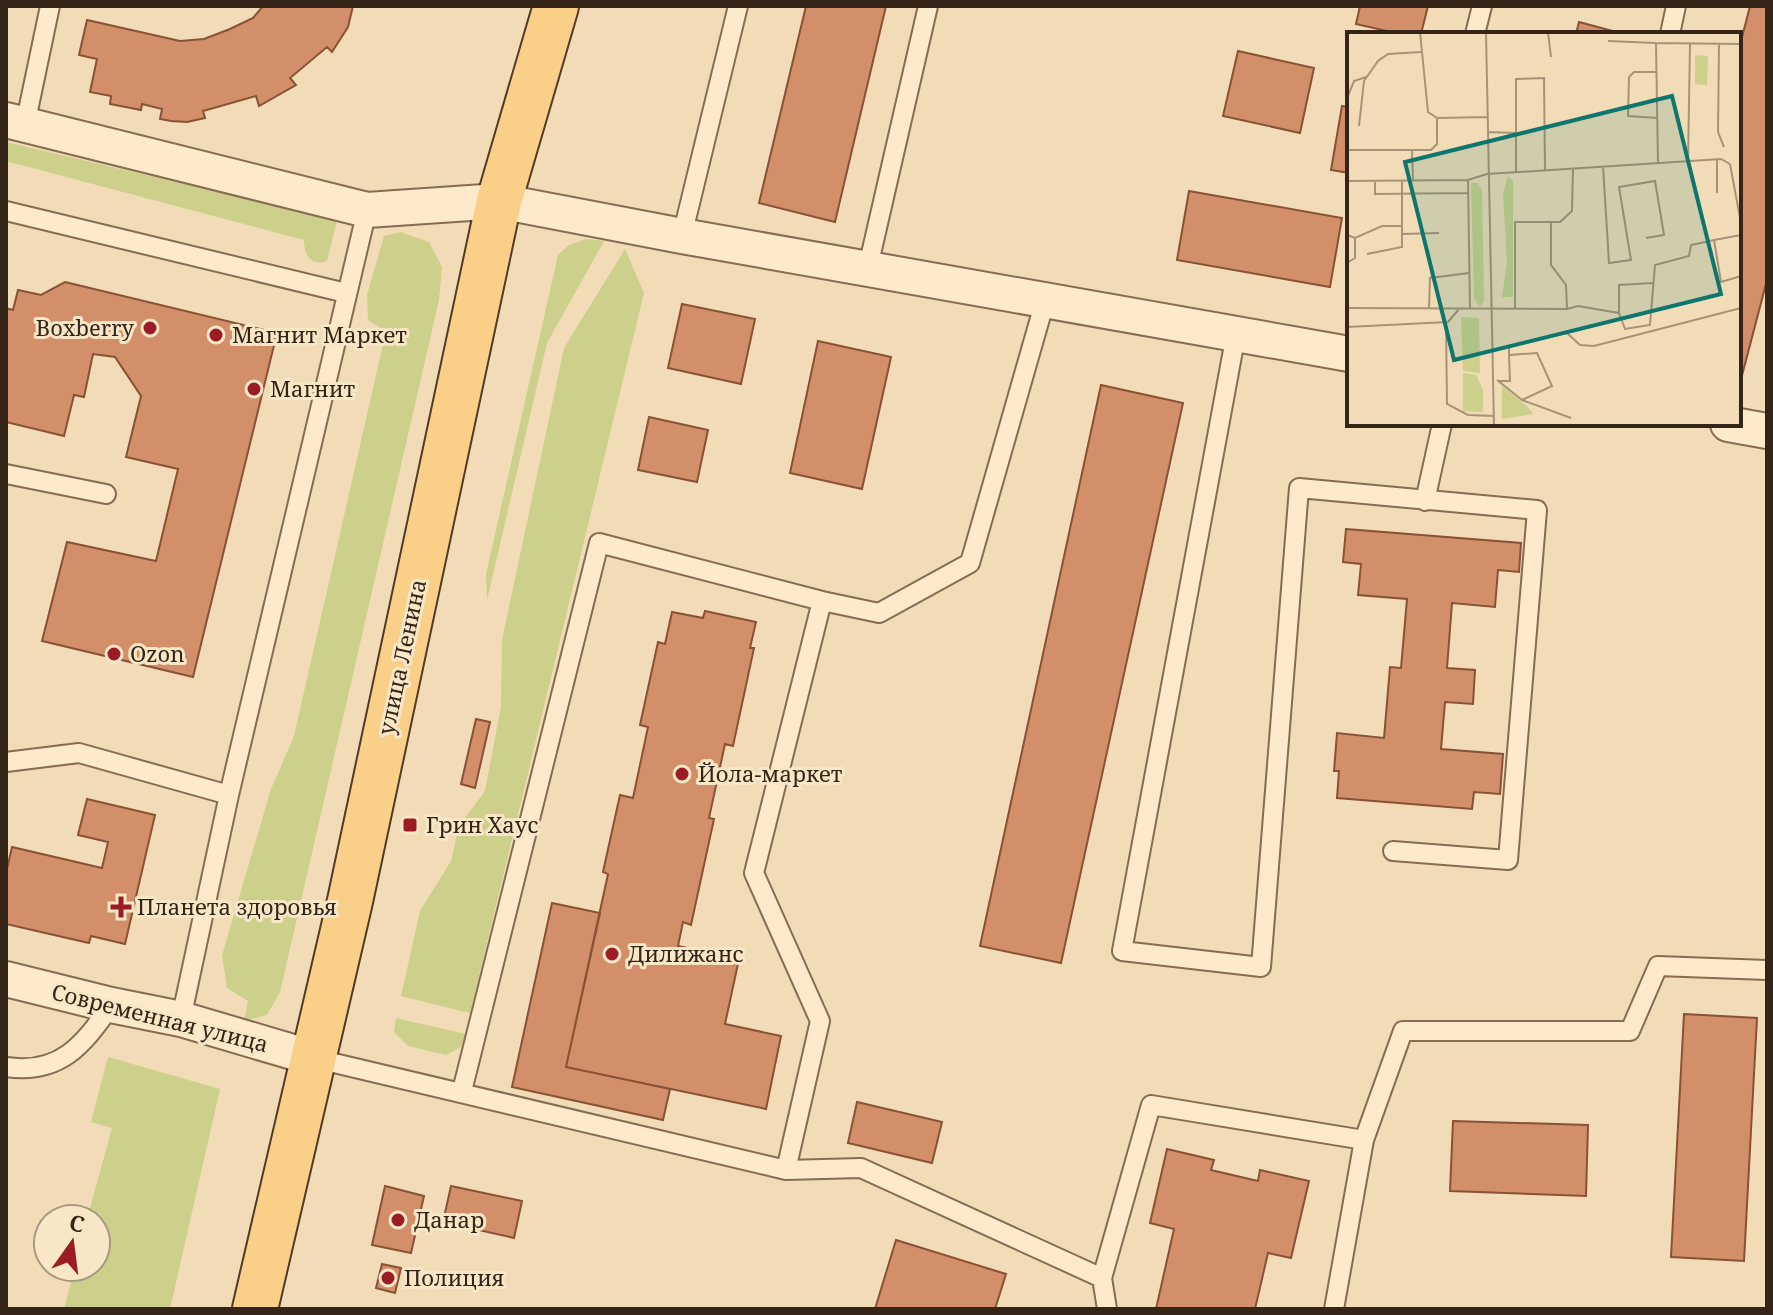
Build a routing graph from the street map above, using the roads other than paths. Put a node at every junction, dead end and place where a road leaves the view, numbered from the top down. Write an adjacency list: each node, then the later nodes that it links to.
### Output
1 (50, 6): 9 (lane)
2 (556, 6): 10 (main road, улица Ленина)
3 (738, 6): 13 (lane)
4 (928, 6): 14 (lane)
5 (1482, 6): 7 (lane)
6 (1676, 6): 8 (lane)
7 (1476, 32)
8 (1670, 32)
9 (15, 122): 11 (street)
10 (499, 201): 11 (street); 13 (street); 33 (main road, улица Ленина)
11 (367, 210): 15 (lane)
12 (6, 211): 15 (lane)
13 (682, 236): 14 (street)
14 (868, 267): 16 (street)
15 (346, 293): 27 (lane)
16 (1045, 301): 17 (street); 25 (lane)
17 (1236, 334): 18 (street); 24 (lane)
18 (1347, 354)
19 (1442, 426): 24 (lane)
20 (1739, 426): 21 (street)
21 (1767, 431)
22 (6, 474): 23 (lane)
23 (106, 494)
24 (1425, 501): 28 (lane)
25 (822, 601): 35 (lane); 37 (lane)
26 (6, 762): 27 (lane)
27 (229, 795): 32 (lane)
28 (1393, 851)
29 (1767, 970): 36 (lane)
30 (6, 979): 31 (street, Современная улица)
31 (111, 1005): 32 (street, Современная улица); 34 (lane)
32 (181, 1019): 33 (street, Современная улица)
33 (313, 1058): 35 (lane); 39 (main road, улица Ленина)
34 (7, 1072)
35 (462, 1091): 37 (lane)
36 (1364, 1140): 38 (lane); 41 (lane)
37 (786, 1170): 38 (lane)
38 (1102, 1278): 40 (lane)
39 (255, 1309)
40 (1107, 1309)
41 (1334, 1309)

